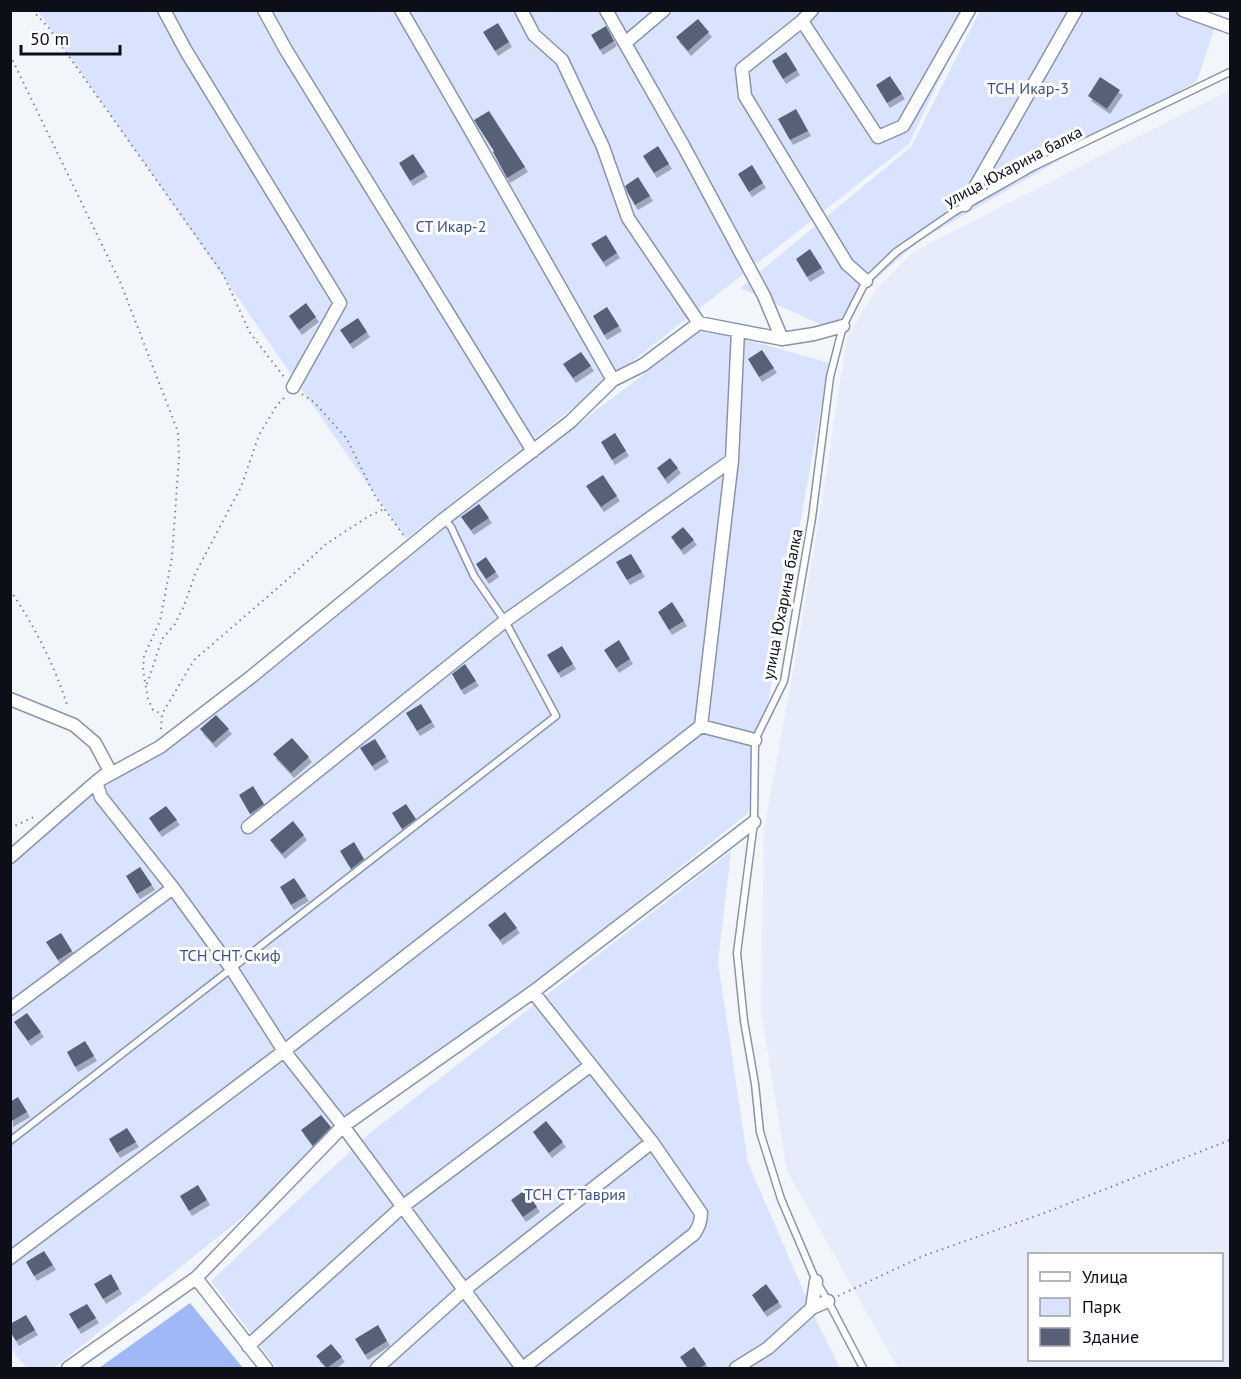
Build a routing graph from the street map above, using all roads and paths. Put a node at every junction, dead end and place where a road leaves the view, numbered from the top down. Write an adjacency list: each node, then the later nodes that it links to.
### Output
1 (32, 10): 24 (path)
2 (164, 10): 24 (street)
3 (264, 10): 25 (street)
4 (521, 10): 19 (street)
5 (606, 10): 14 (street)
6 (664, 10): 14 (street)
7 (812, 10): 12 (street)
8 (969, 10): 12 (street)
9 (1076, 10): 17 (street)
10 (1183, 10): 13 (street)
11 (403, 12): 23 (street)
12 (802, 21): 18 (street)
13 (1230, 27)
14 (625, 43): 22 (street)
15 (10, 55): 32 (path)
16 (1230, 72): 17 (lane, улица Юхарина балка)
17 (965, 205): 18 (lane, улица Юхарина балка)
18 (866, 281): 20 (lane, улица Юхарина балка)
19 (699, 323): 21 (street); 23 (street)
20 (843, 326): 22 (street); 37 (lane, улица Юхарина балка)
21 (738, 331): 22 (street); 26 (street)
22 (782, 339)
23 (613, 380): 25 (street)
24 (293, 387): 27 (path); 32 (path)
25 (533, 451): 28 (street)
26 (732, 460): 31 (street); 36 (street)
27 (384, 509): 29 (path); 34 (path)
28 (444, 519): 29 (street); 31 (lane)
29 (411, 546): 38 (street)
30 (10, 590): 35 (path)
31 (506, 621): 41 (street); 44 (lane)
32 (146, 687): 34 (path)
33 (10, 699): 35 (street)
34 (162, 714): 38 (path)
35 (74, 725): 39 (street)
36 (701, 726): 37 (street); 47 (street)
37 (755, 740): 40 (lane, улица Юхарина балка)
38 (160, 747): 39 (street)
39 (96, 782): 42 (street); 43 (street)
40 (754, 822): 45 (street); 56 (lane, улица Юхарина балка)
41 (248, 827)
42 (10, 857)
43 (172, 888): 44 (street); 46 (street)
44 (231, 968): 47 (street); 51 (lane)
45 (533, 992): 48 (street); 49 (street)
46 (10, 1009)
47 (284, 1051): 49 (street); 54 (street)
48 (591, 1065): 52 (street); 53 (street)
49 (343, 1126): 53 (street); 55 (street)
50 (1230, 1140): 58 (path)
51 (10, 1141)
52 (652, 1142): 57 (street); 64 (street)
53 (402, 1207): 57 (street); 60 (street)
54 (10, 1258)
55 (196, 1278): 60 (street); 61 (street)
56 (816, 1281): 58 (lane, улица Юхарина балка); 59 (street)
57 (464, 1290): 63 (street); 64 (street)
58 (828, 1301): 59 (street); 66 (lane, улица Юхарина балка)
59 (812, 1308): 65 (street)
60 (248, 1346): 62 (street)
61 (68, 1368)
62 (266, 1368)
63 (377, 1368)
64 (523, 1368)
65 (736, 1368)
66 (863, 1368)

